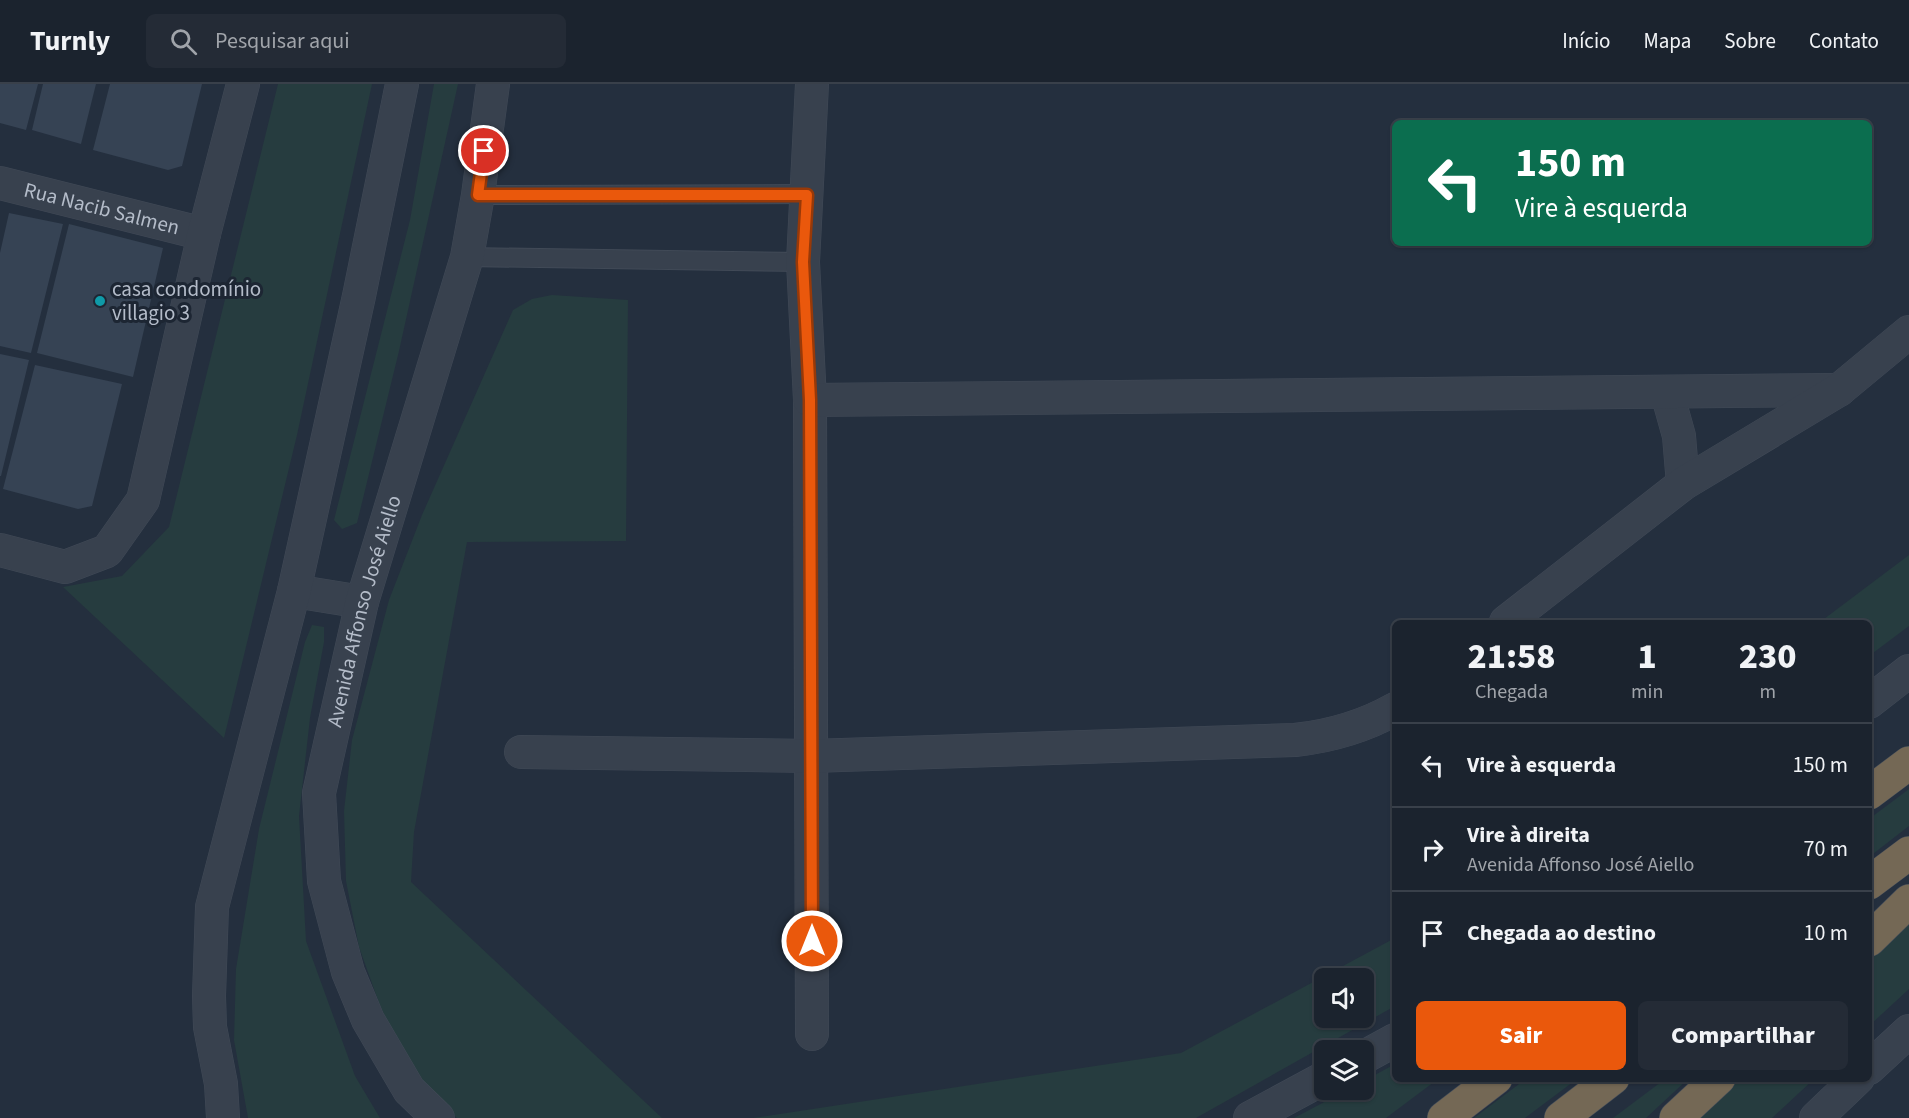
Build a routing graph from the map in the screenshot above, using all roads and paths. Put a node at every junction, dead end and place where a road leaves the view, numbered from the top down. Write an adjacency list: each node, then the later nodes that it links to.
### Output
1 (243, 84): 8 (street)
2 (402, 84): 17 (street)
3 (493, 84): 6 (street, Avenida Affonso José Aiello)
4 (812, 84): 7 (street)
5 (0, 183): 8 (street, Rua Nacib Salmen)
6 (478, 195): 7 (lane); 9 (street, Avenida Affonso José Aiello)
7 (807, 195): 10 (street)
8 (204, 234): 16 (street)
9 (467, 257): 10 (lane); 18 (street, Avenida Affonso José Aiello)
10 (803, 262): 14 (street)
11 (1909, 332): 12 (street)
12 (1839, 390): 13 (street); 15 (street)
13 (1667, 393): 14 (street); 15 (street)
14 (810, 400): 24 (street)
15 (1683, 484): 19 (street)
16 (0, 550)
17 (294, 591): 18 (street); 41 (street)
18 (362, 602): 42 (street, Avenida Affonso José Aiello)
19 (1509, 620)
20 (1909, 671): 21 (street)
21 (1872, 700)
22 (1392, 711): 24 (street)
23 (521, 752): 24 (street)
24 (811, 756): 32 (street)
25 (1909, 763): 26 (highway)
26 (1872, 791)
27 (1909, 853): 28 (highway)
28 (1872, 881)
29 (1909, 901): 30 (highway)
30 (1872, 937)
31 (1909, 1031): 35 (street)
32 (812, 1034)
33 (1392, 1042): 34 (street)
34 (1374, 1052)
35 (1872, 1065)
36 (1491, 1082): 44 (highway)
37 (1608, 1082): 45 (highway)
38 (1715, 1082): 46 (highway)
39 (1854, 1082): 47 (street)
40 (1314, 1083): 43 (street)
41 (222, 1118)
42 (438, 1118)
43 (1250, 1118)
44 (1444, 1118)
45 (1561, 1118)
46 (1676, 1118)
47 (1816, 1118)

